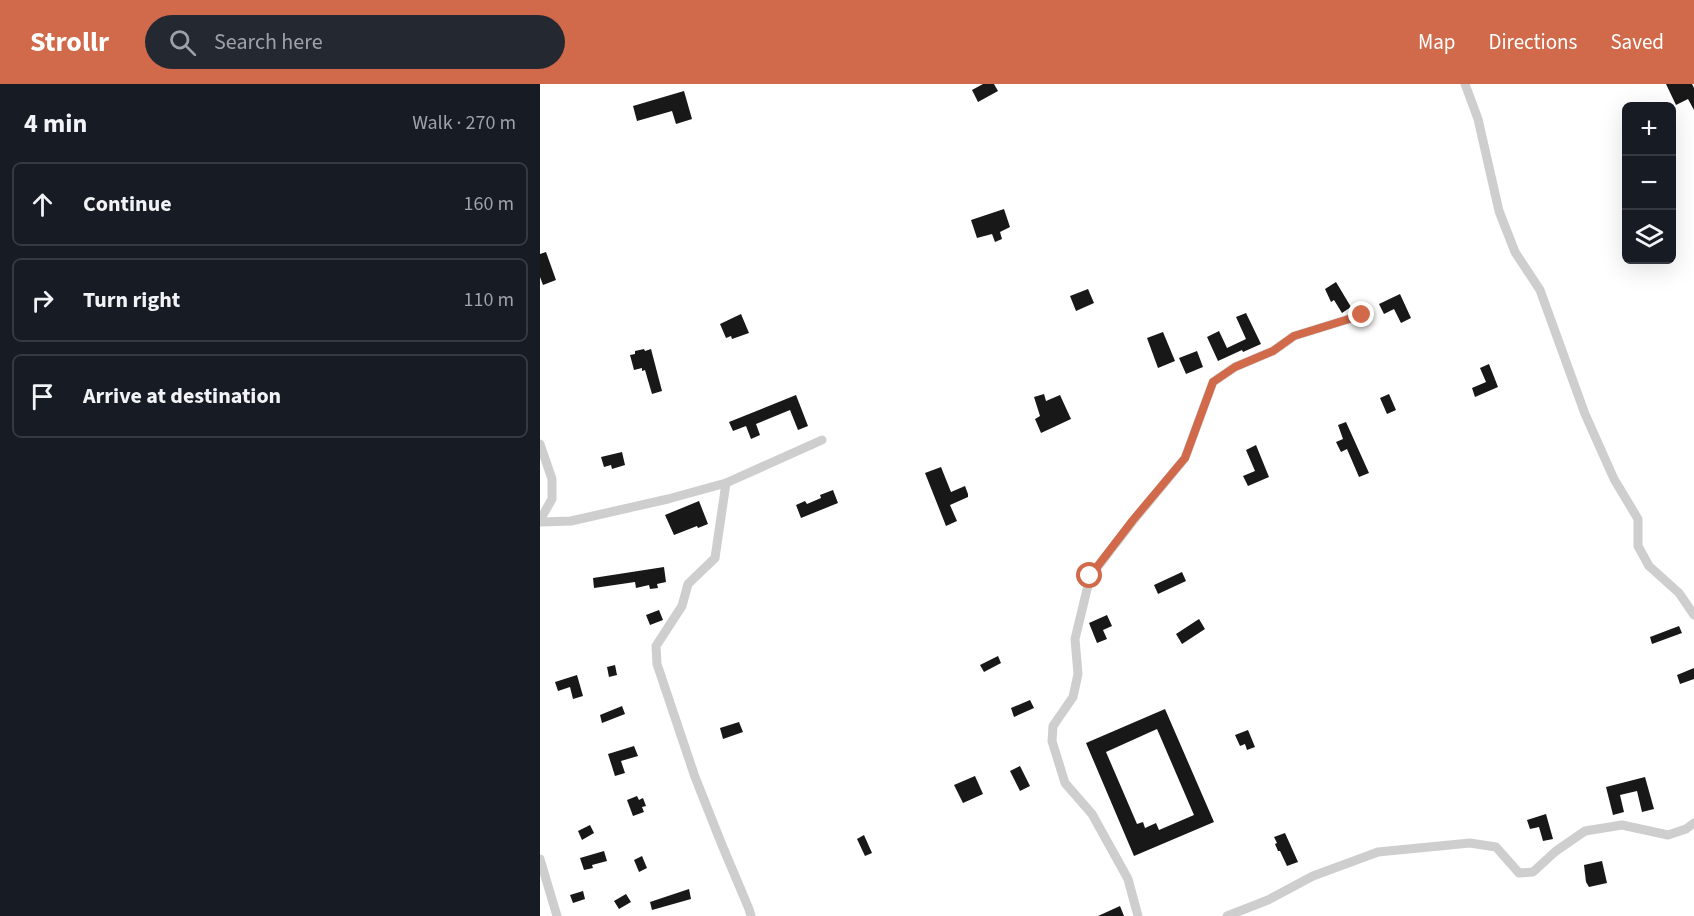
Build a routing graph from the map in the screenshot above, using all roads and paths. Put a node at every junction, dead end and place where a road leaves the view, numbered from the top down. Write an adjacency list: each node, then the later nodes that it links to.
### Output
1 (1465, 84): 7 (street)
2 (1362, 315): 12 (street)
3 (822, 440): 5 (street)
4 (540, 444): 6 (street)
5 (726, 483): 6 (street); 11 (street)
6 (540, 521)
7 (1694, 615)
8 (1694, 823): 13 (street)
9 (540, 860): 10 (street)
10 (557, 916)
11 (751, 916)
12 (1138, 916)
13 (1227, 916)

